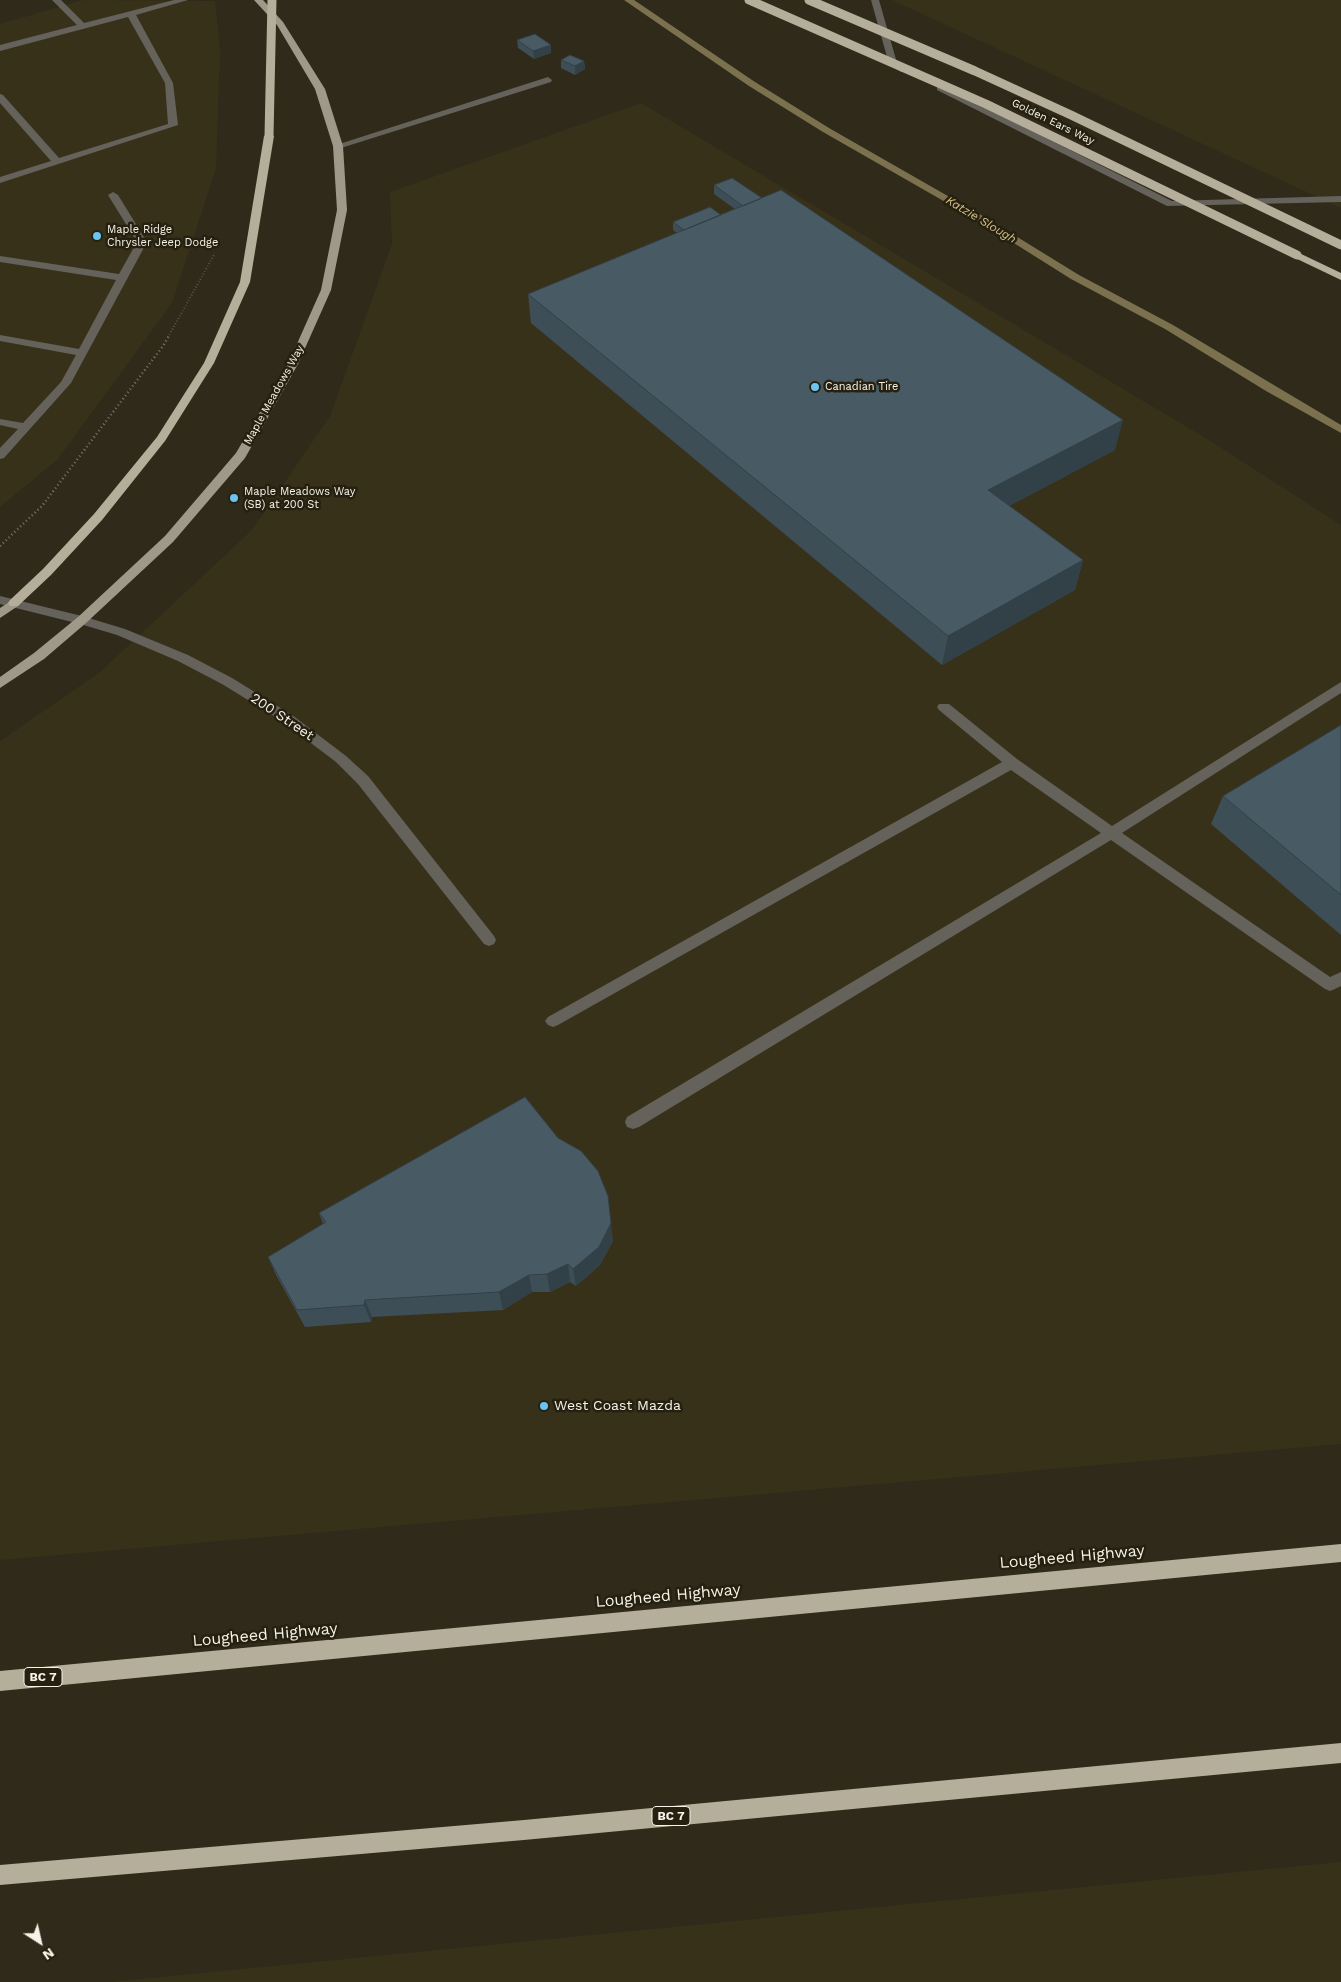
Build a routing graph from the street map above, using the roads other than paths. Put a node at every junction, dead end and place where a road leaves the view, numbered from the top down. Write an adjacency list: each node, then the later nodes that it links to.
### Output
1 (56, 0): 9 (street)
2 (184, 0): 8 (street)
3 (258, 0): 13 (main road, Maple Meadows Way)
4 (272, 0): 28 (highway, bridge)
5 (749, 0): 20 (highway, Golden Ears Way, bridge)
6 (809, 0): 18 (highway, Golden Ears Way, bridge)
7 (875, 0): 17 (street)
8 (130, 13): 9 (street); 14 (street)
9 (82, 26): 10 (street)
10 (0, 48)
11 (548, 80): 13 (street)
12 (0, 97): 14 (street)
13 (338, 146): 30 (main road, Maple Meadows Way)
14 (57, 162): 15 (street)
15 (0, 180)
16 (113, 195): 21 (street)
17 (1341, 199)
18 (1341, 245)
19 (0, 259): 21 (street)
20 (1341, 277)
21 (124, 278): 23 (street)
22 (0, 338): 23 (street)
23 (82, 353): 25 (street)
24 (0, 422): 25 (street)
25 (26, 427): 26 (street)
26 (0, 455)
27 (0, 600): 28 (street, 200 Street)
28 (14, 603): 29 (main road); 30 (street, 200 Street)
29 (0, 614)
30 (82, 620): 31 (main road, Maple Meadows Way); 36 (street, 200 Street)
31 (0, 683)
32 (1341, 687): 35 (street)
33 (944, 707): 34 (street)
34 (1012, 763): 35 (street); 38 (street)
35 (1112, 833): 37 (street); 39 (street)
36 (489, 940)
37 (1341, 978)
38 (553, 1021)
39 (633, 1122)
40 (1341, 1553): 41 (highway, Lougheed Highway / BC 7)
41 (0, 1681)
42 (1341, 1753): 43 (highway, BC 7)
43 (0, 1875)

